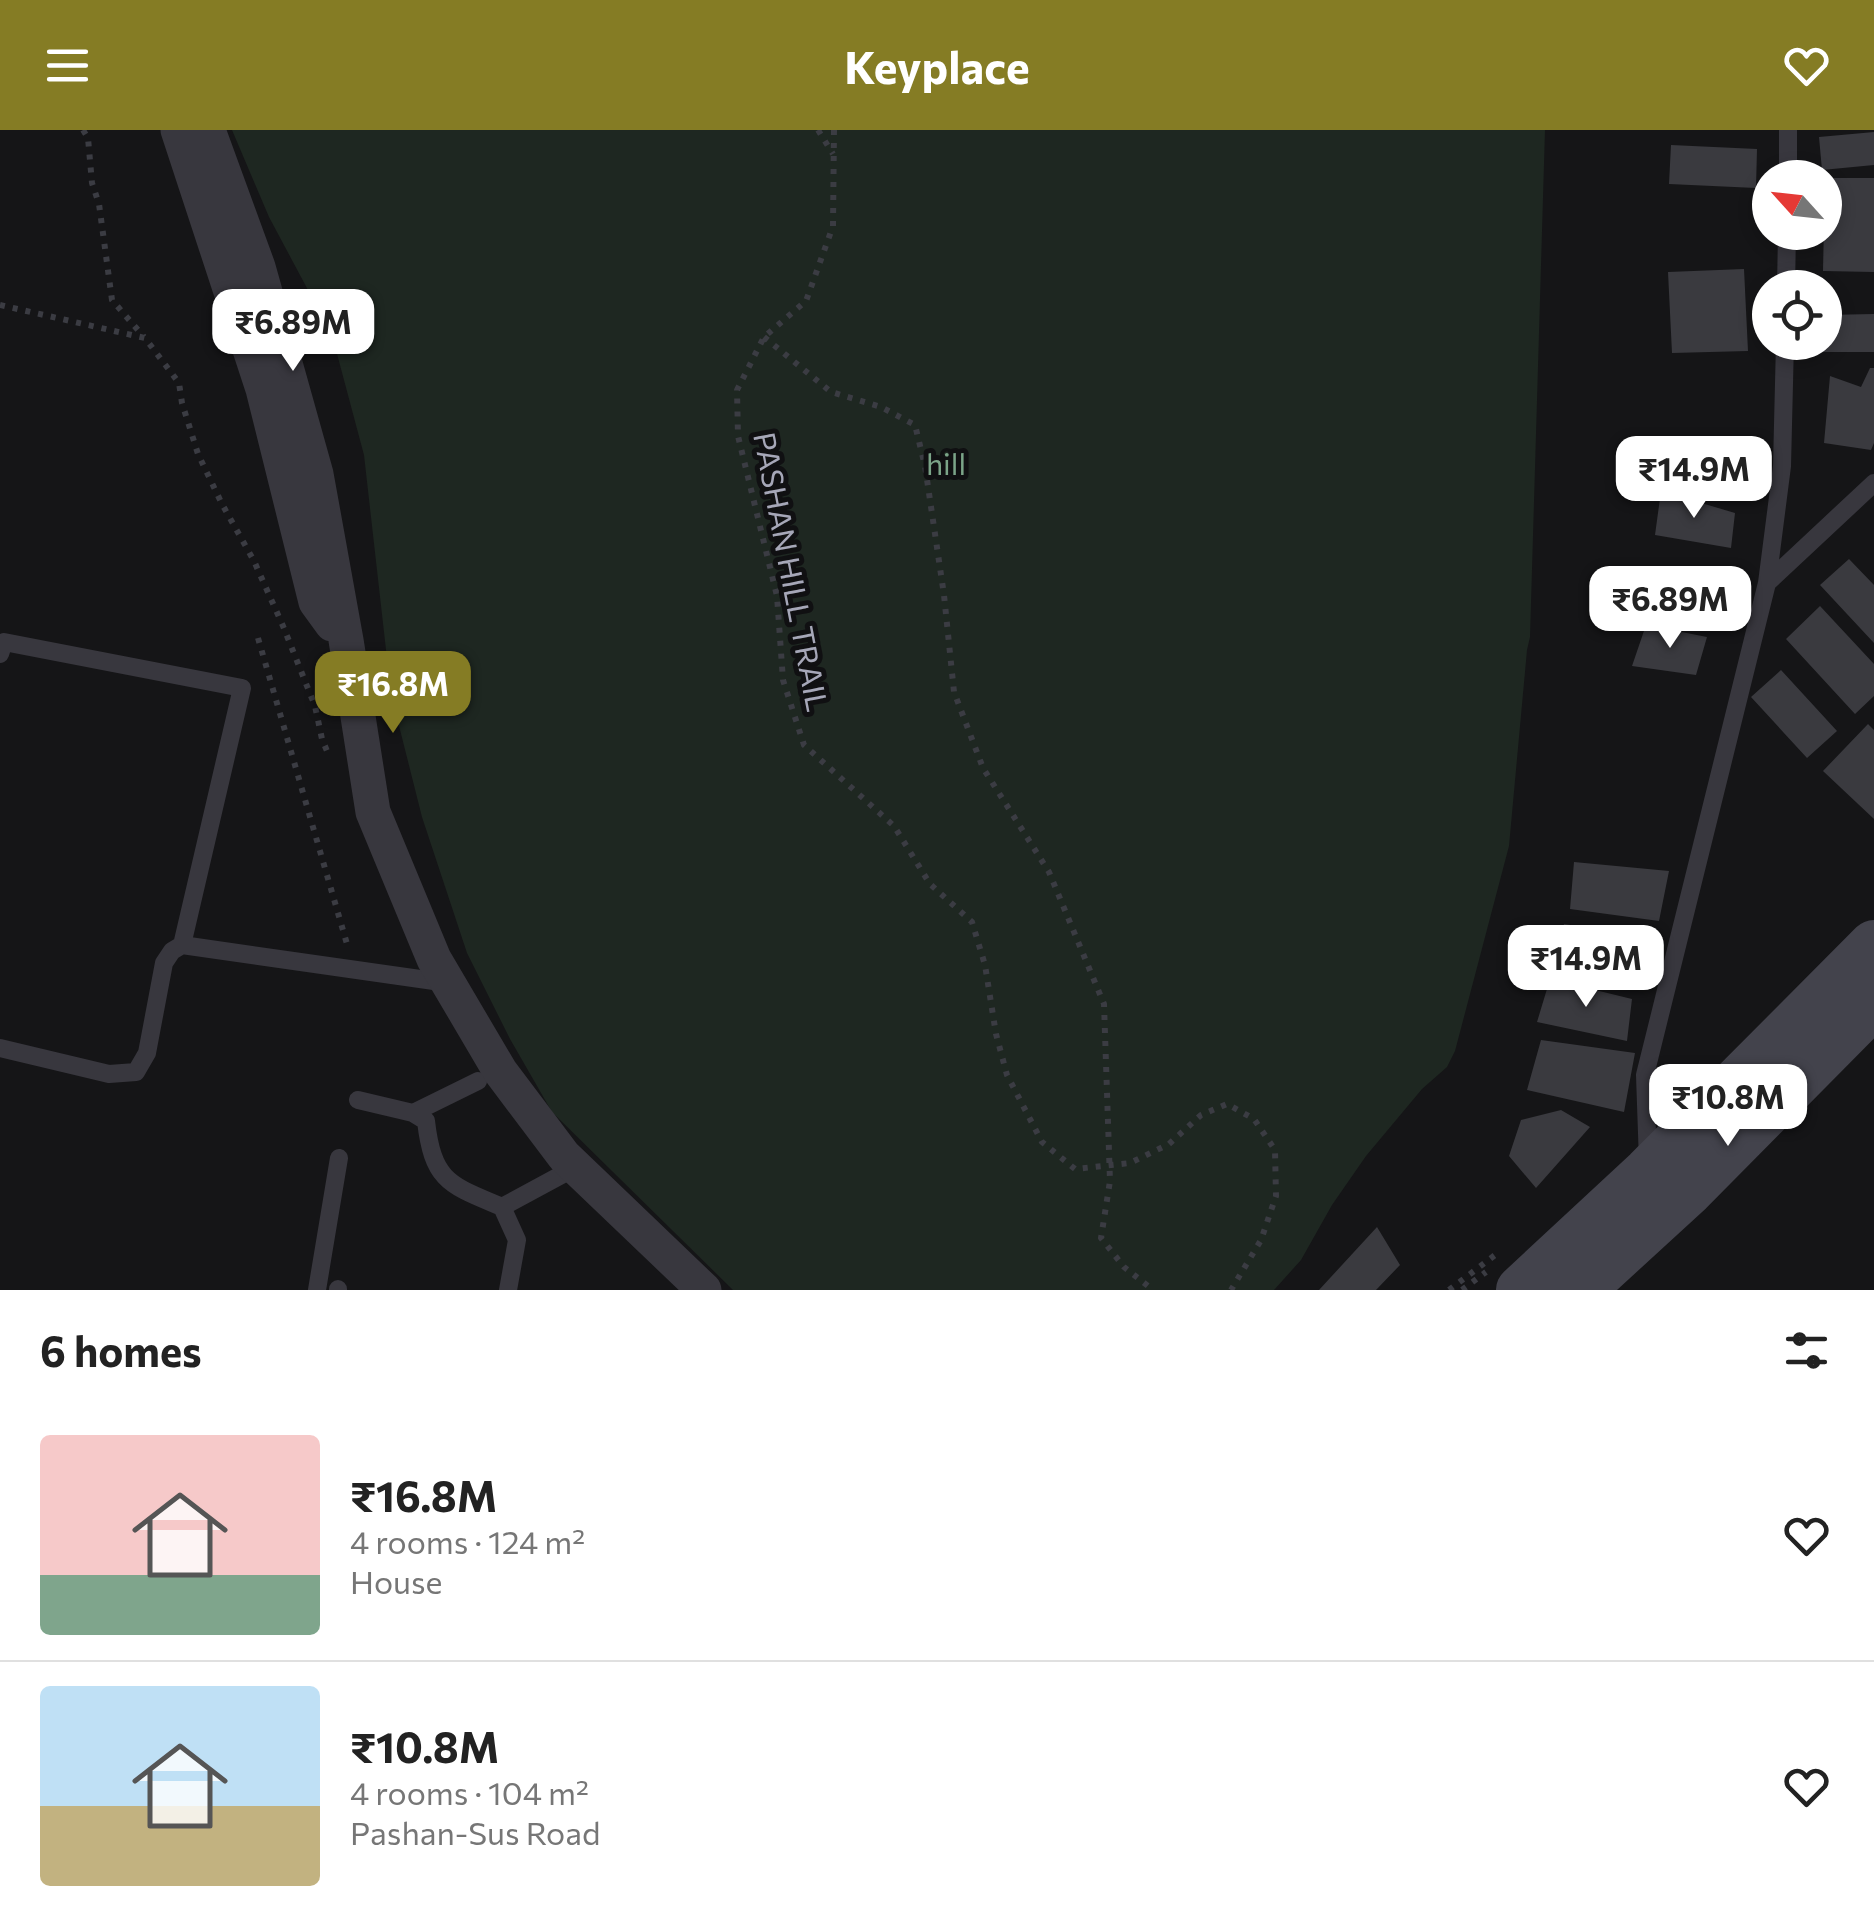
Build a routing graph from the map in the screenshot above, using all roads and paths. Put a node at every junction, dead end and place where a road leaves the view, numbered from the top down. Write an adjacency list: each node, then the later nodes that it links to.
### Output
1 (84, 130): 11 (path)
2 (178, 130): 16 (street)
3 (208, 130): 16 (street)
4 (818, 130): 7 (path)
5 (834, 130): 7 (path, PASHAN HILL TRAIL)
6 (1788, 130): 8 (lane)
7 (834, 155): 10 (path, PASHAN HILL TRAIL)
8 (1788, 160)
9 (0, 305): 11 (path)
10 (764, 337): 29 (path); 29 (path, PASHAN HILL TRAIL)
11 (145, 338): 18 (path)
12 (1784, 360): 14 (lane)
13 (1874, 483): 14 (lane)
14 (1768, 583): 31 (lane)
15 (258, 638): 21 (path)
16 (347, 645): 22 (street)
17 (0, 654): 19 (lane)
18 (330, 756)
19 (182, 945): 21 (lane); 24 (lane)
20 (1874, 945): 31 (main road)
21 (354, 970): 22 (lane)
22 (448, 983): 30 (street)
23 (1874, 1003): 40 (main road)
24 (0, 1048)
25 (478, 1081): 27 (lane)
26 (358, 1100): 27 (lane)
27 (414, 1114): 32 (lane)
28 (340, 1158): 34 (lane)
29 (1108, 1165): 37 (path); 38 (path, PASHAN HILL TRAIL)
30 (576, 1167): 32 (lane); 36 (street)
31 (1648, 1172): 33 (main road)
32 (502, 1207): 35 (lane)
33 (1514, 1269): 39 (path)
34 (317, 1290)
35 (508, 1290)
36 (704, 1290)
37 (1153, 1290)
38 (1231, 1290)
39 (1449, 1290)
40 (1580, 1290)

